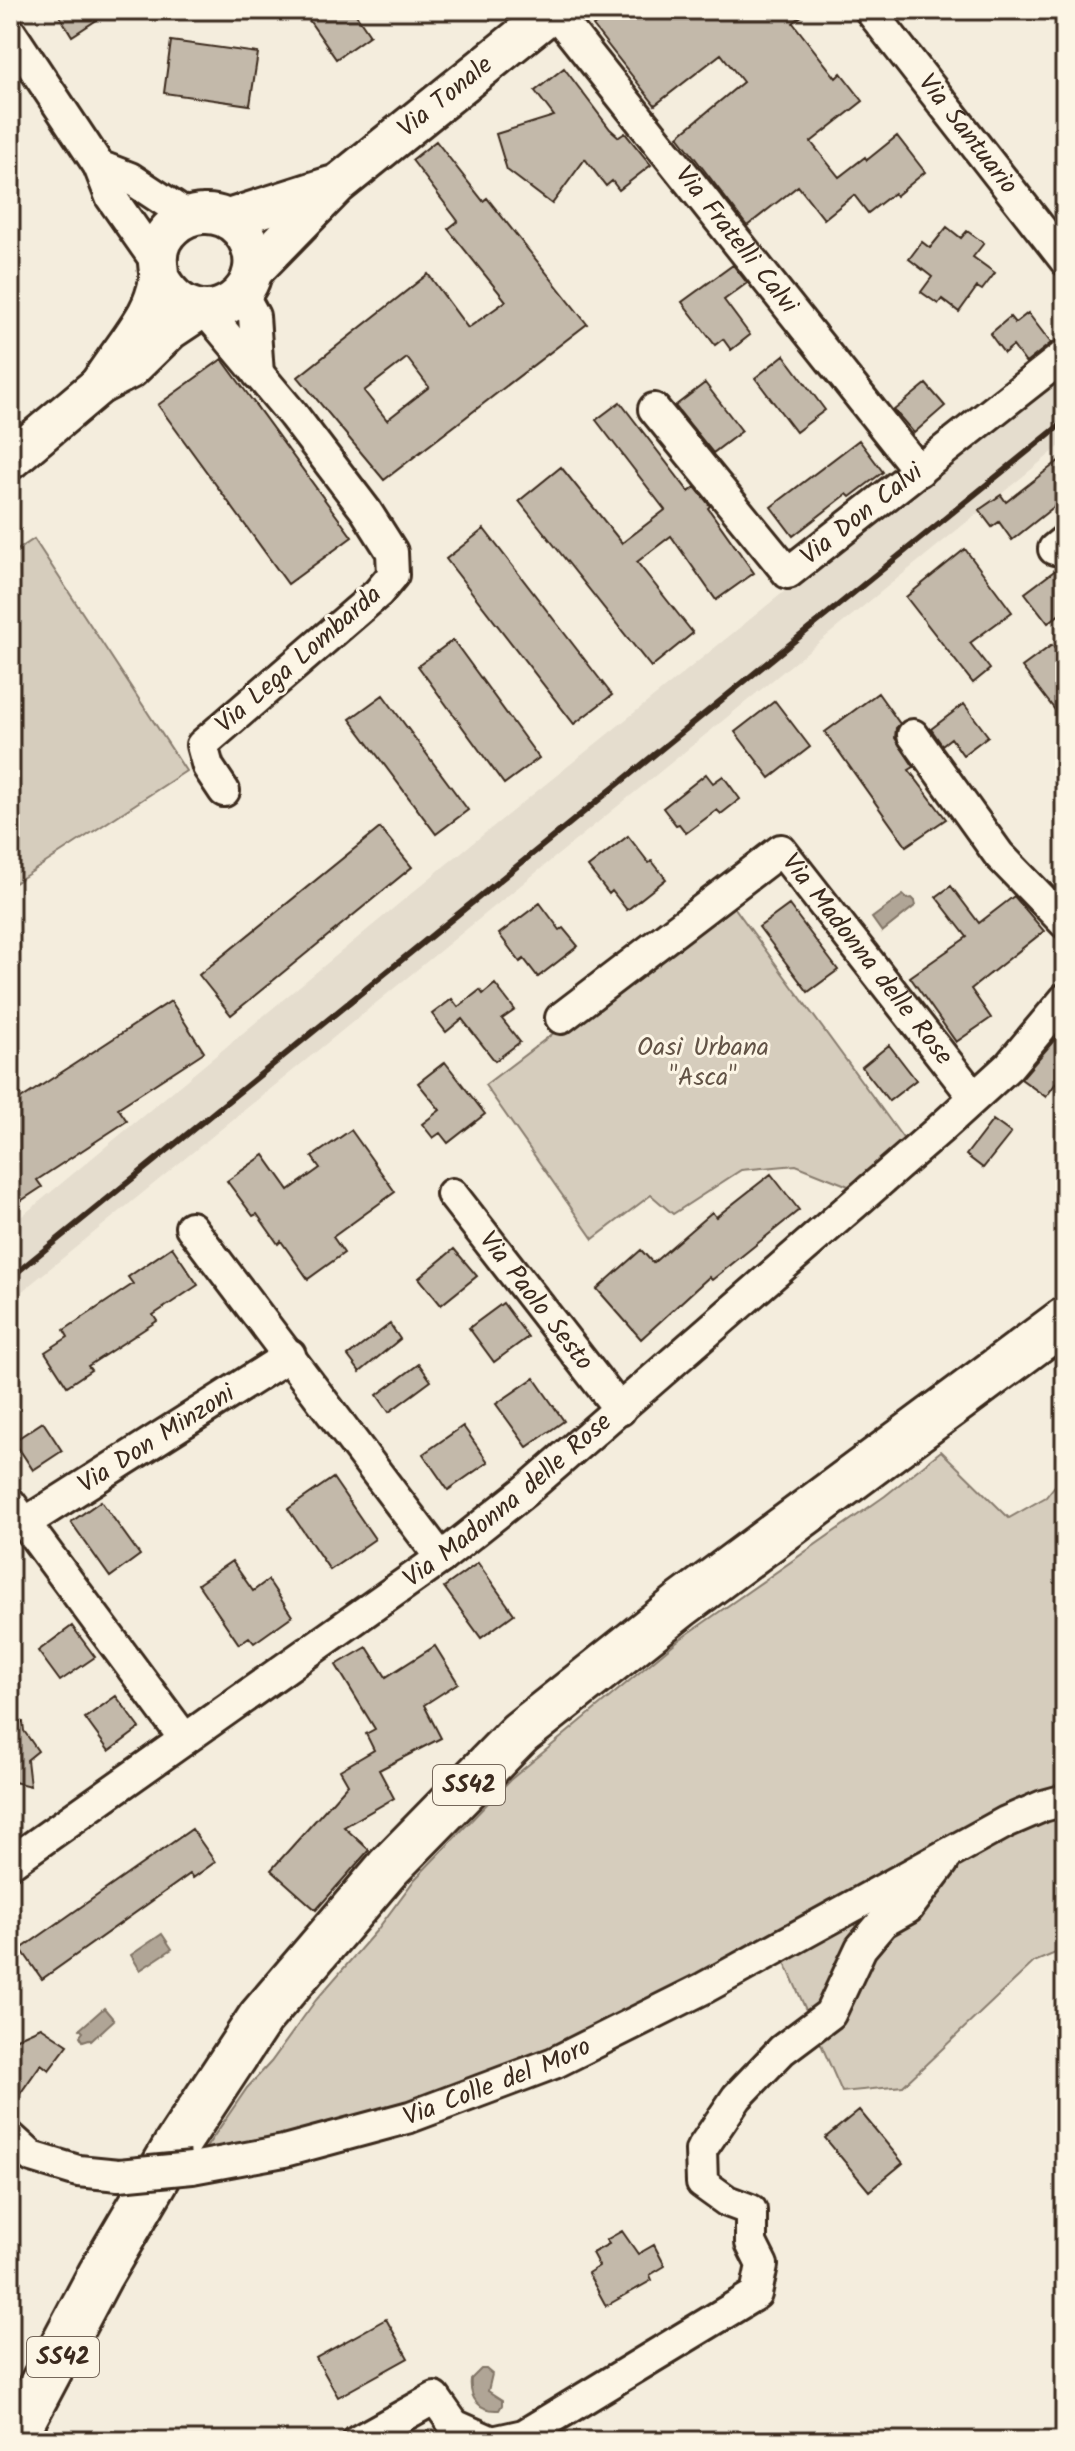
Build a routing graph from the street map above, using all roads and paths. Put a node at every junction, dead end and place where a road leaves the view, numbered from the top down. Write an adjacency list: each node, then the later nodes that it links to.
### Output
1 (553, 10): 5 (main road, Via Tonale); 17 (street, Via Fratelli Calvi)
2 (870, 10): 8 (street, Via Santuario)
3 (10, 32): 4 (street)
4 (99, 166): 6 (street); 9 (street)
5 (338, 184): 7 (main road, Via Tonale); 10 (main road, Via Tonale)
6 (189, 217): 7 (main road, Via Tonale); 9 (main road, Via Tonale)
7 (228, 219): 10 (main road)
8 (1065, 260)
9 (159, 271): 11 (main road); 14 (main road, Via Tonale)
10 (247, 282): 11 (main road, Via Tonale); 13 (street)
11 (202, 310): 13 (street, Via Lega Lombarda); 14 (main road, Via Tonale)
12 (1065, 355): 17 (street, Via Don Calvi)
13 (258, 374): 19 (street, Via Lega Lombarda)
14 (99, 385): 16 (main road, Via Tonale)
15 (654, 409): 17 (street, Via Don Calvi)
16 (10, 460)
17 (919, 471)
18 (913, 735): 20 (street)
19 (224, 791)
20 (1065, 923)
21 (1065, 999): 23 (street, Via Madonna delle Rose)
22 (561, 1018): 23 (street, Via Madonna delle Rose)
23 (974, 1097): 28 (street, Via Madonna delle Rose)
24 (452, 1194): 28 (street, Via Paolo Sesto)
25 (191, 1227): 27 (street)
26 (1065, 1320): 36 (highway, SS42)
27 (290, 1355): 29 (street, Via Don Minzoni); 30 (street)
28 (620, 1410): 30 (street, Via Madonna delle Rose)
29 (18, 1513): 31 (street, Via Don Minzoni)
30 (441, 1558): 31 (street, Via Madonna delle Rose)
31 (184, 1738): 34 (street, Via Madonna delle Rose)
32 (1065, 1800): 33 (street, Via Colle del Moro)
33 (952, 1851): 35 (street, Via Colle del Moro, bridge); 41 (street, Via Colle del Moro)
34 (10, 1863)
35 (10, 2137)
36 (100, 2275): 37 (highway); 38 (highway, SS42)
37 (12, 2441)
38 (30, 2441)
39 (358, 2441): 40 (street)
40 (490, 2441)
41 (497, 2441)

